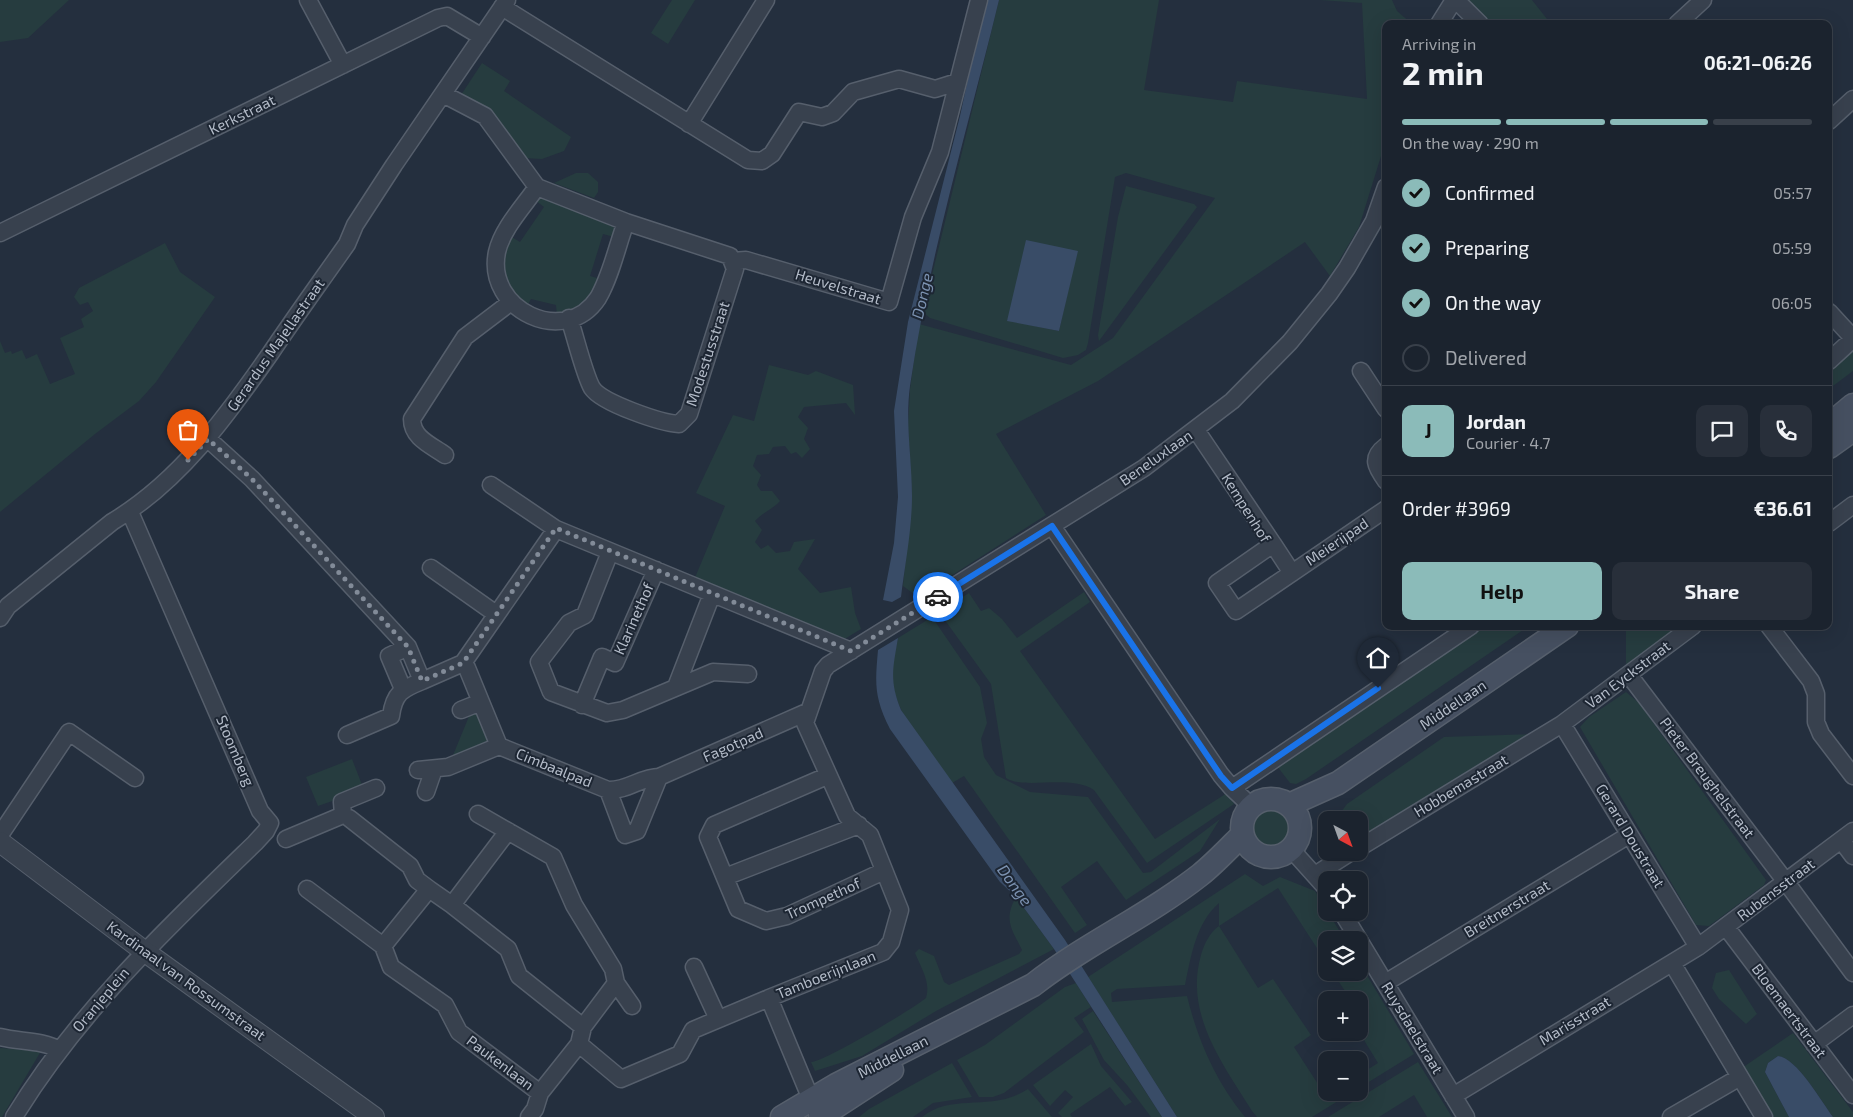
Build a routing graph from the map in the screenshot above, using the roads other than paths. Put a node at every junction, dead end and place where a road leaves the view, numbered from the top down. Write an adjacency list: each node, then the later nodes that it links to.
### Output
1 (308, 0): 11 (street)
2 (766, 0): 16 (street)
3 (979, 0): 12 (street, Heuvelstraat)
4 (1455, 0): 7 (street); 8 (street)
5 (1703, 0): 9 (street)
6 (504, 4): 10 (street); 16 (street)
7 (1442, 20)
8 (1476, 20)
9 (1682, 20)
10 (482, 38): 11 (street, Kerkstraat); 13 (street)
11 (343, 65): 20 (street, Kerkstraat)
12 (957, 82): 16 (street); 21 (street, Heuvelstraat)
13 (443, 94): 17 (street); 33 (street, Gerardus Majellastraat)
14 (1853, 99): 15 (street)
15 (1832, 118)
16 (689, 124)
17 (536, 187): 19 (street); 22 (street)
18 (1382, 198): 31 (street, Beneluxlaan)
19 (626, 222): 21 (street, Heuvelstraat); 24 (street)
20 (0, 233)
21 (732, 262): 24 (street, Modestusstraat)
22 (511, 302): 24 (street); 36 (street)
23 (1832, 315): 25 (street)
24 (569, 318)
25 (1853, 339): 26 (street)
26 (1832, 358)
27 (1361, 371): 28 (street)
28 (1382, 403)
29 (1853, 405): 30 (main road)
30 (1832, 422)
31 (1196, 430): 43 (street, Beneluxlaan); 45 (street, Kempenhof)
32 (1853, 430): 34 (main road)
33 (208, 439): 40 (street, Gerardus Majellastraat); 57 (street)
34 (1832, 445)
35 (1382, 449): 37 (street)
36 (445, 455)
37 (1382, 476)
38 (491, 485): 44 (street)
39 (1853, 505): 42 (street)
40 (130, 512): 52 (street, Gerardus Majellastraat); 108 (street, Stoomberg)
41 (1382, 512): 49 (street, Meierijpad)
42 (1832, 521)
43 (1052, 526): 58 (street, Beneluxlaan); 77 (street)
44 (556, 528): 46 (street); 51 (street)
45 (1273, 544): 49 (street, Meierijpad); 49 (street, Kempenhof)
46 (610, 552): 48 (street); 66 (street)
47 (431, 568): 51 (street)
48 (656, 570): 50 (street); 66 (street, Klarinethof)
49 (1292, 573)
50 (712, 594): 58 (street); 63 (street)
51 (496, 614): 59 (street)
52 (0, 618)
53 (1465, 630): 77 (street)
54 (1561, 630): 81 (main road, Middellaan)
55 (1688, 630): 61 (street, Van Eyckstraat)
56 (1772, 630): 73 (street)
57 (408, 647): 62 (street); 64 (street)
58 (851, 651): 68 (street, Tamboerijnlaan)
59 (463, 663): 62 (street); 65 (street)
60 (748, 674): 63 (street)
61 (1629, 675): 69 (street, Van Eyckstraat); 100 (street, Pieter Breughelstraat)
62 (422, 681): 64 (street)
63 (676, 687): 66 (street)
64 (403, 689): 70 (street)
65 (481, 702): 67 (street); 71 (street)
66 (582, 705)
67 (461, 710)
68 (807, 712): 72 (street, Tamboerijnlaan); 74 (street, Fagotpad)
69 (1562, 724): 87 (street, Gerard Doustraat); 92 (street, Hobbemastraat)
70 (347, 735)
71 (500, 746): 78 (street, Cimbaalpad); 79 (street)
72 (827, 776): 84 (street, Tamboerijnlaan); 98 (street, Trompethof)
73 (1853, 776)
74 (659, 777): 78 (street, Fagotpad); 78 (street, Cimbaalpad)
75 (135, 778): 86 (street)
76 (376, 788): 89 (street)
77 (1232, 788): 80 (street)
78 (608, 790)
79 (426, 792)
80 (1252, 806): 81 (main road); 91 (main road)
81 (1294, 813): 93 (main road)
82 (478, 814): 85 (street)
83 (349, 818): 102 (street)
84 (859, 825): 96 (street, Tamboerijnlaan); 98 (street)
85 (508, 831): 103 (street); 112 (street)
86 (0, 835)
87 (1629, 835): 107 (street, Gerard Doustraat); 113 (street, Breitnerstraat)
88 (1847, 836): 94 (street); 100 (street, Rubensstraat)
89 (286, 839)
90 (0, 842): 108 (street, Kardinaal van Rossumstraat)
91 (1248, 843): 93 (main road); 127 (main road, Middellaan)
92 (1368, 843)
93 (1291, 849): 97 (street)
94 (1853, 856)
95 (1337, 861): 97 (street)
96 (884, 872): 98 (street, Trompethof); 114 (street, Tamboerijnlaan)
97 (1315, 875): 99 (street)
98 (725, 877)
99 (1318, 879)
100 (1786, 882): 105 (street, Rubensstraat); 111 (street, Pieter Breughelstraat)
101 (307, 889): 106 (street, Paukenlaan)
102 (428, 889): 103 (street); 106 (street)
103 (452, 905): 118 (street)
104 (1347, 921): 113 (street, Ruysdaelstraat)
105 (1726, 927): 107 (street, Rubensstraat); 121 (street, Bloemaertstraat)
106 (383, 946): 124 (street, Paukenlaan)
107 (1698, 947): 109 (street, Marisstraat)
108 (144, 951): 122 (street, Oranjeplein); 129 (street, Kardinaal van Rossumstraat)
109 (1672, 963): 123 (street); 126 (street, Marisstraat)
110 (694, 966): 117 (street)
111 (1853, 973)
112 (616, 983): 115 (street); 118 (street, Paukenlaan)
113 (1385, 983): 126 (street, Ruysdaelstraat)
114 (769, 998): 117 (street); 127 (street, Tamboerijnlaan)
115 (632, 1006)
116 (1853, 1015): 121 (street)
117 (718, 1019): 120 (street)
118 (583, 1027): 120 (street, Paukenlaan)
119 (0, 1037): 122 (street)
120 (579, 1044): 124 (street, Paukenlaan)
121 (1814, 1044): 125 (street, Bloemaertstraat)
122 (59, 1050): 128 (street, Oranjeplein)
123 (1740, 1077): 133 (street); 134 (street)
124 (540, 1093): 130 (street, Paukenlaan)
125 (1853, 1095)
126 (1453, 1096): 132 (street, Ruysdaelstraat)
127 (817, 1111): 131 (main road, Middellaan)
128 (14, 1117)
129 (374, 1117)
130 (529, 1117)
131 (782, 1117)
132 (1466, 1117)
133 (1672, 1117)
134 (1764, 1117)

